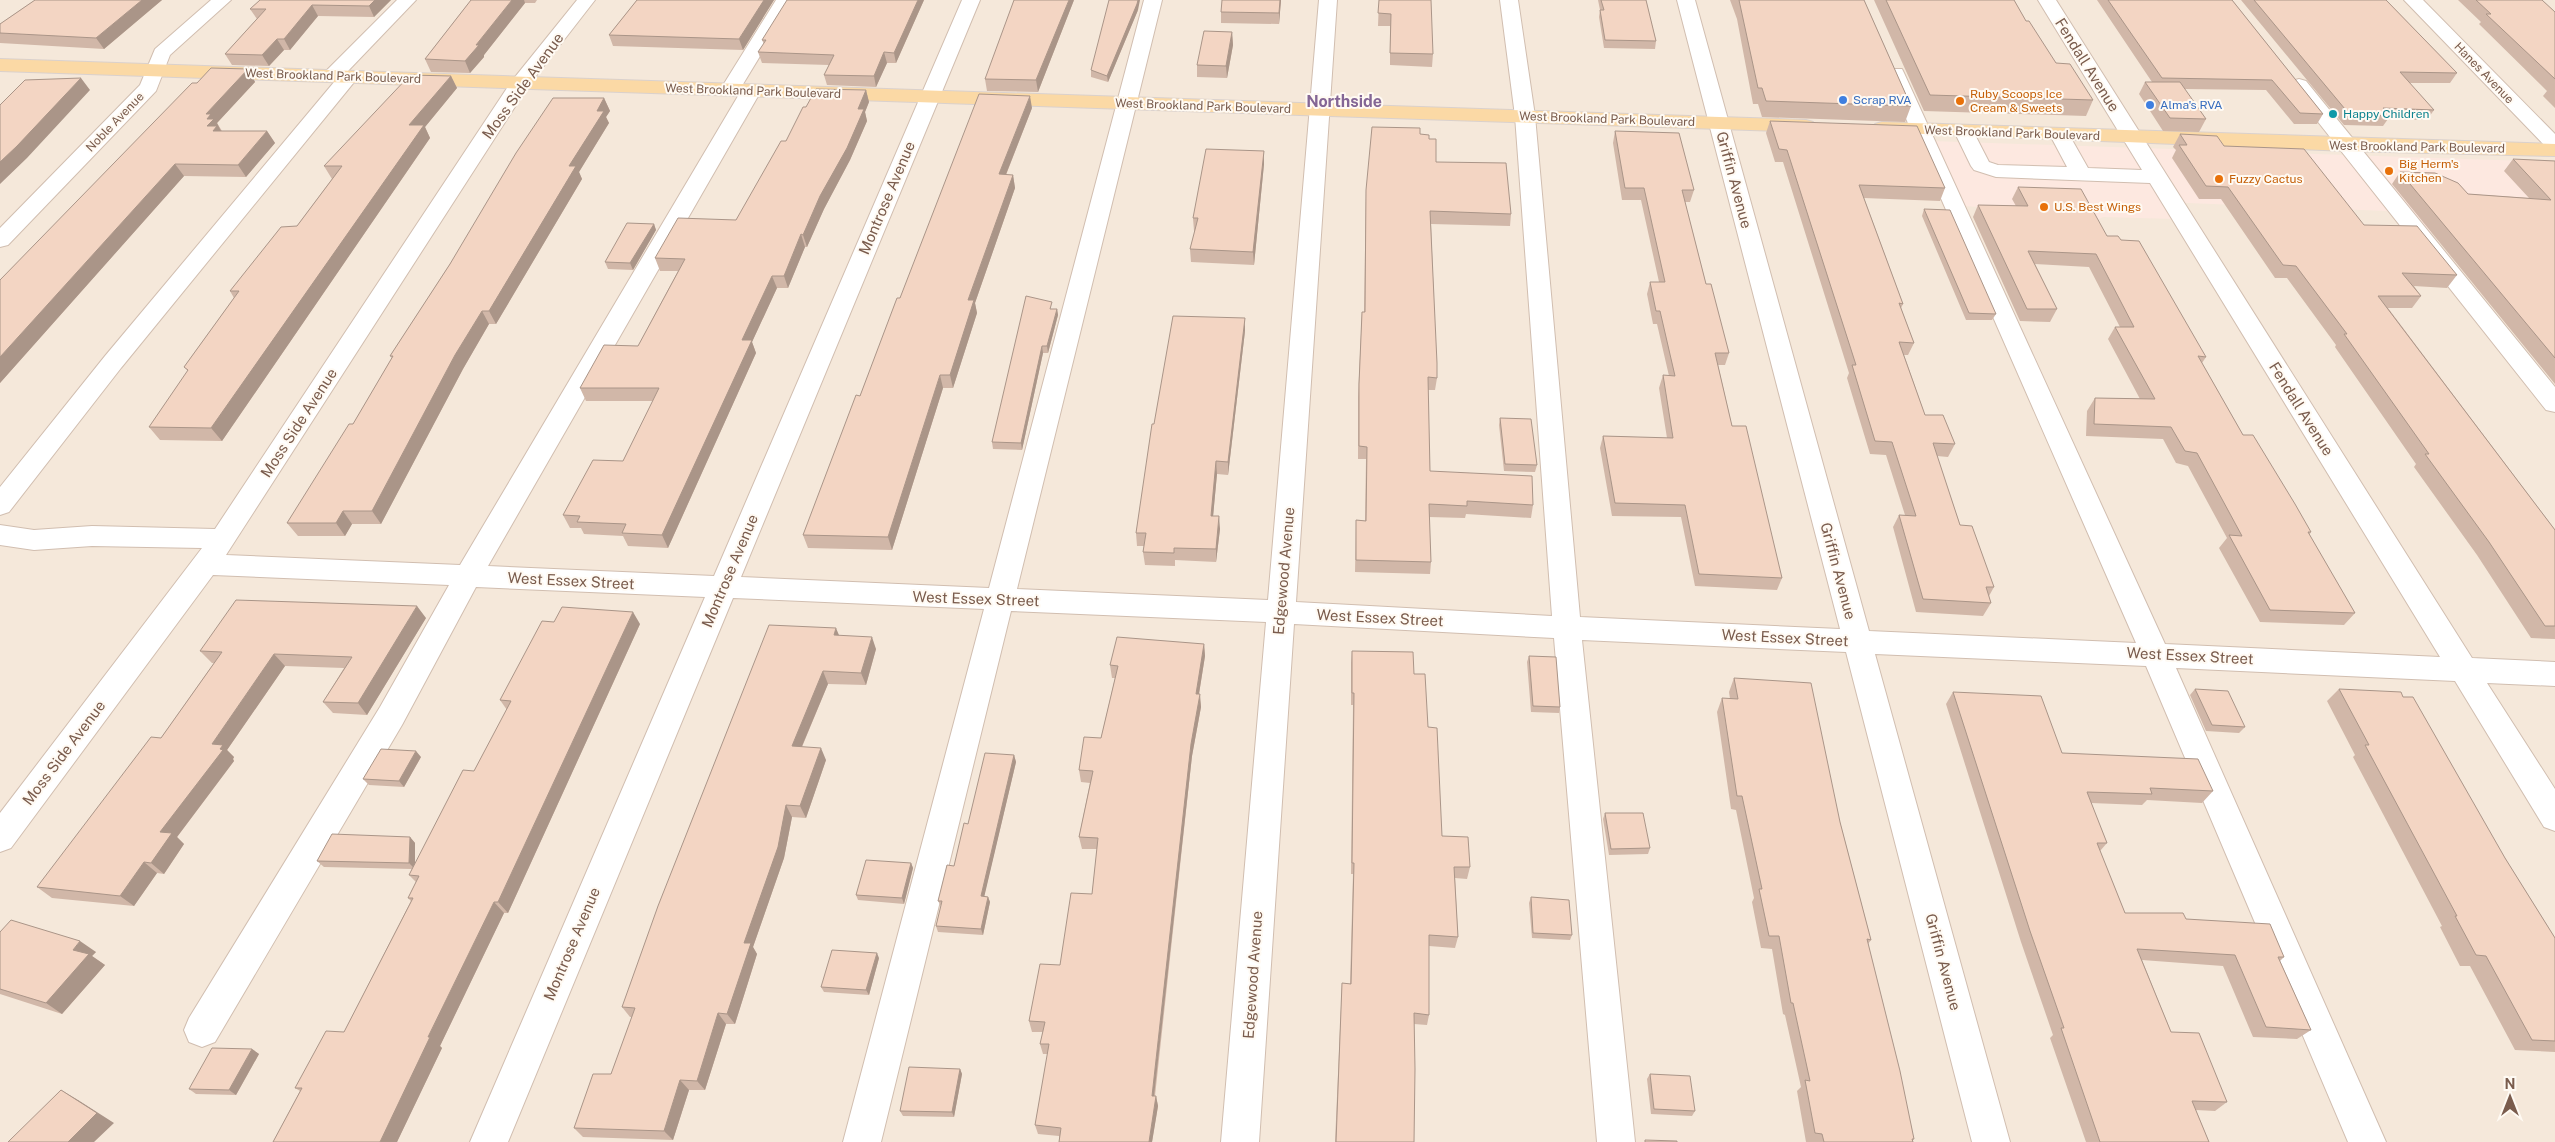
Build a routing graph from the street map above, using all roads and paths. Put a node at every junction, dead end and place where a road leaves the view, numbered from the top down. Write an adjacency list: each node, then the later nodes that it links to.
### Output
1 (222, 0): 15 (street, Noble Avenue)
2 (408, 0): 16 (street)
3 (586, 0): 17 (street, Moss Side Avenue)
4 (785, 0): 18 (street)
5 (972, 0): 19 (street, Montrose Avenue)
6 (1153, 0): 20 (street)
7 (1328, 0): 21 (street, Edgewood Avenue)
8 (1509, 0): 22 (street)
9 (1686, 0): 23 (street, Griffin Avenue)
10 (2047, 0): 29 (street, Fendall Avenue)
11 (2413, 0): 30 (street, Hanes Avenue)
12 (1886, 52): 26 (street)
13 (0, 65): 15 (main road, West Brookland Park Boulevard)
14 (2284, 67): 31 (street)
15 (156, 70): 16 (main road, West Brookland Park Boulevard); 35 (street, Noble Avenue)
16 (340, 76): 17 (main road, West Brookland Park Boulevard); 37 (street)
17 (521, 82): 18 (main road, West Brookland Park Boulevard); 39 (street, Moss Side Avenue)
18 (741, 90): 19 (main road, West Brookland Park Boulevard); 41 (street)
19 (930, 96): 20 (main road, West Brookland Park Boulevard); 42 (street, Montrose Avenue)
20 (1128, 103): 21 (main road, West Brookland Park Boulevard); 43 (street)
21 (1321, 110): 22 (main road, West Brookland Park Boulevard); 44 (street, Edgewood Avenue)
22 (1524, 116): 23 (main road, West Brookland Park Boulevard); 45 (street)
23 (1719, 122): 24 (main road, West Brookland Park Boulevard); 46 (street, Griffin Avenue)
24 (1825, 126)
25 (1863, 128): 26 (main road, West Brookland Park Boulevard)
26 (1920, 130): 27 (main road, West Brookland Park Boulevard); 47 (street)
27 (1964, 131): 28 (main road, West Brookland Park Boulevard); 33 (street)
28 (2060, 135): 29 (main road, West Brookland Park Boulevard); 33 (street)
29 (2132, 137): 31 (main road, West Brookland Park Boulevard); 34 (street, Fendall Avenue)
30 (2555, 145)
31 (2348, 146): 32 (main road, West Brookland Park Boulevard); 36 (street)
32 (2555, 150)
33 (2081, 174): 34 (street)
34 (2157, 177): 48 (street, Fendall Avenue)
35 (0, 240)
36 (2555, 404)
37 (0, 505)
38 (0, 535): 39 (street)
39 (223, 539): 40 (street, Moss Side Avenue)
40 (206, 564): 41 (street, West Essex Street); 51 (street, Moss Side Avenue)
41 (468, 576): 42 (street, West Essex Street); 52 (street)
42 (724, 588): 43 (street, West Essex Street); 53 (street, Montrose Avenue)
43 (1000, 599): 44 (street, West Essex Street); 54 (street)
44 (1281, 612): 45 (street, West Essex Street); 55 (street, Edgewood Avenue)
45 (1567, 628): 46 (street, West Essex Street); 56 (street)
46 (1856, 641): 47 (street, West Essex Street); 57 (street, Griffin Avenue)
47 (2154, 654): 48 (street, West Essex Street); 58 (street)
48 (2463, 670): 49 (street, West Essex Street); 50 (street, Fendall Avenue)
49 (2555, 674)
50 (2555, 817)
51 (0, 838)
52 (202, 1030)
53 (488, 1142)
54 (862, 1142)
55 (1240, 1142)
56 (1616, 1142)
57 (1991, 1142)
58 (2368, 1142)

